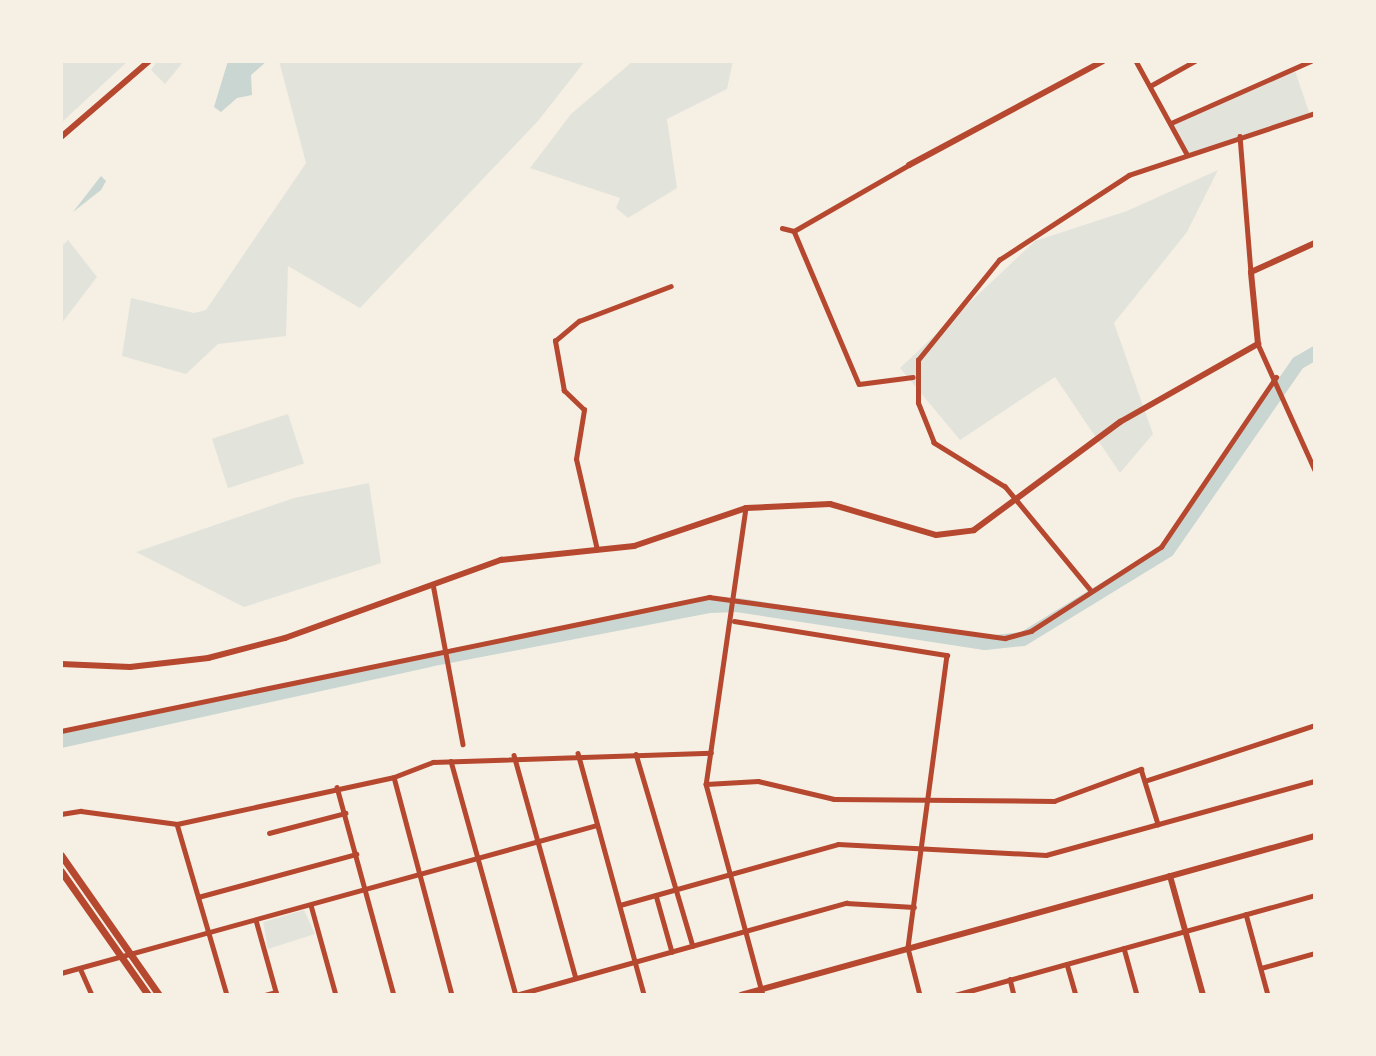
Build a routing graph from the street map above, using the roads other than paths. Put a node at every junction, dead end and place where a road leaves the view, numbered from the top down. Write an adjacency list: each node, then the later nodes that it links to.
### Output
1 (149, 61): 10 (street)
2 (1103, 61): 12 (street)
3 (1136, 61): 6 (street)
4 (1195, 61): 6 (street)
5 (1311, 61): 8 (street)
6 (1150, 86): 8 (street)
7 (1315, 113): 9 (street)
8 (1171, 123): 11 (street)
9 (1240, 136): 11 (street); 16 (street)
10 (61, 137)
11 (1186, 154): 19 (street)
12 (909, 165): 14 (street)
13 (782, 228): 14 (street)
14 (794, 231): 19 (street)
15 (1315, 243): 16 (street)
16 (1251, 272): 18 (street)
17 (671, 286): 24 (street)
18 (1258, 344): 20 (street); 22 (street)
19 (913, 377): 22 (street)
20 (1276, 377): 21 (street); 26 (street)
21 (1315, 470)
22 (1018, 500): 23 (street); 26 (street)
23 (746, 508): 24 (street); 27 (street)
24 (597, 552): 25 (street)
25 (433, 583): 29 (street); 30 (street)
26 (1090, 590): 27 (street)
27 (737, 598): 28 (street); 29 (street)
28 (734, 621): 34 (street); 44 (street)
29 (446, 653): 32 (street); 33 (street)
30 (61, 664)
31 (1315, 725): 40 (street)
32 (61, 731)
33 (463, 744)
34 (711, 753): 36 (street); 42 (street)
35 (578, 754): 36 (street); 37 (street); 49 (street)
36 (636, 754): 61 (street)
37 (514, 755): 38 (street); 52 (street)
38 (451, 761): 39 (street); 56 (street)
39 (394, 777): 43 (street); 58 (street)
40 (1145, 781): 44 (street); 48 (street)
41 (1315, 781): 48 (street)
42 (706, 784): 44 (street); 59 (street)
43 (337, 787): 45 (street); 47 (street)
44 (930, 798): 53 (street)
45 (345, 813): 50 (street); 54 (street)
46 (61, 814): 47 (street)
47 (177, 824): 65 (street)
48 (1158, 824): 53 (street)
49 (597, 825): 52 (street); 67 (street)
50 (269, 833)
51 (1315, 836): 60 (street)
52 (538, 841): 56 (street); 86 (street)
53 (922, 849): 59 (street); 68 (street)
54 (356, 854): 62 (street); 65 (street)
55 (61, 855): 79 (main road)
56 (478, 858): 58 (street); 98 (street)
57 (61, 871): 80 (main road)
58 (420, 874): 62 (street); 97 (street)
59 (730, 874): 61 (street); 71 (street)
60 (1170, 876): 72 (street); 75 (street)
61 (676, 889): 63 (street); 74 (street)
62 (365, 890): 66 (street); 96 (street)
63 (656, 895): 67 (street); 77 (street)
64 (1315, 895): 69 (street)
65 (198, 897): 73 (street)
66 (311, 905): 70 (street); 95 (street)
67 (620, 905): 81 (street)
68 (914, 907): 71 (street); 75 (street)
69 (1247, 914): 72 (street); 84 (street)
70 (257, 920): 73 (street); 89 (street)
71 (746, 931): 74 (street); 88 (street)
72 (1186, 931): 76 (street); 106 (street)
73 (208, 933): 79 (street); 93 (street)
74 (693, 946): 77 (street)
75 (908, 948): 88 (street); 101 (street)
76 (1124, 948): 82 (street); 105 (street)
77 (672, 952): 81 (street)
78 (1315, 953): 84 (street)
79 (130, 954): 80 (street); 92 (main road)
80 (122, 957): 83 (street); 91 (main road)
81 (635, 962): 86 (street); 99 (street)
82 (1067, 964): 87 (street); 104 (street)
83 (80, 968): 85 (street); 90 (street)
84 (1261, 968): 107 (street)
85 (61, 974)
86 (576, 978): 98 (street)
87 (1010, 979): 102 (street); 103 (street)
88 (762, 992): 100 (street)
89 (277, 993): 94 (street)
90 (92, 995)
91 (148, 995)
92 (159, 995)
93 (227, 995)
94 (265, 995)
95 (336, 995)
96 (394, 995)
97 (452, 995)
98 (516, 995)
99 (645, 995)
100 (741, 995)
101 (920, 995)
102 (955, 995)
103 (1014, 995)
104 (1076, 995)
105 (1137, 995)
106 (1203, 995)
107 (1268, 995)

